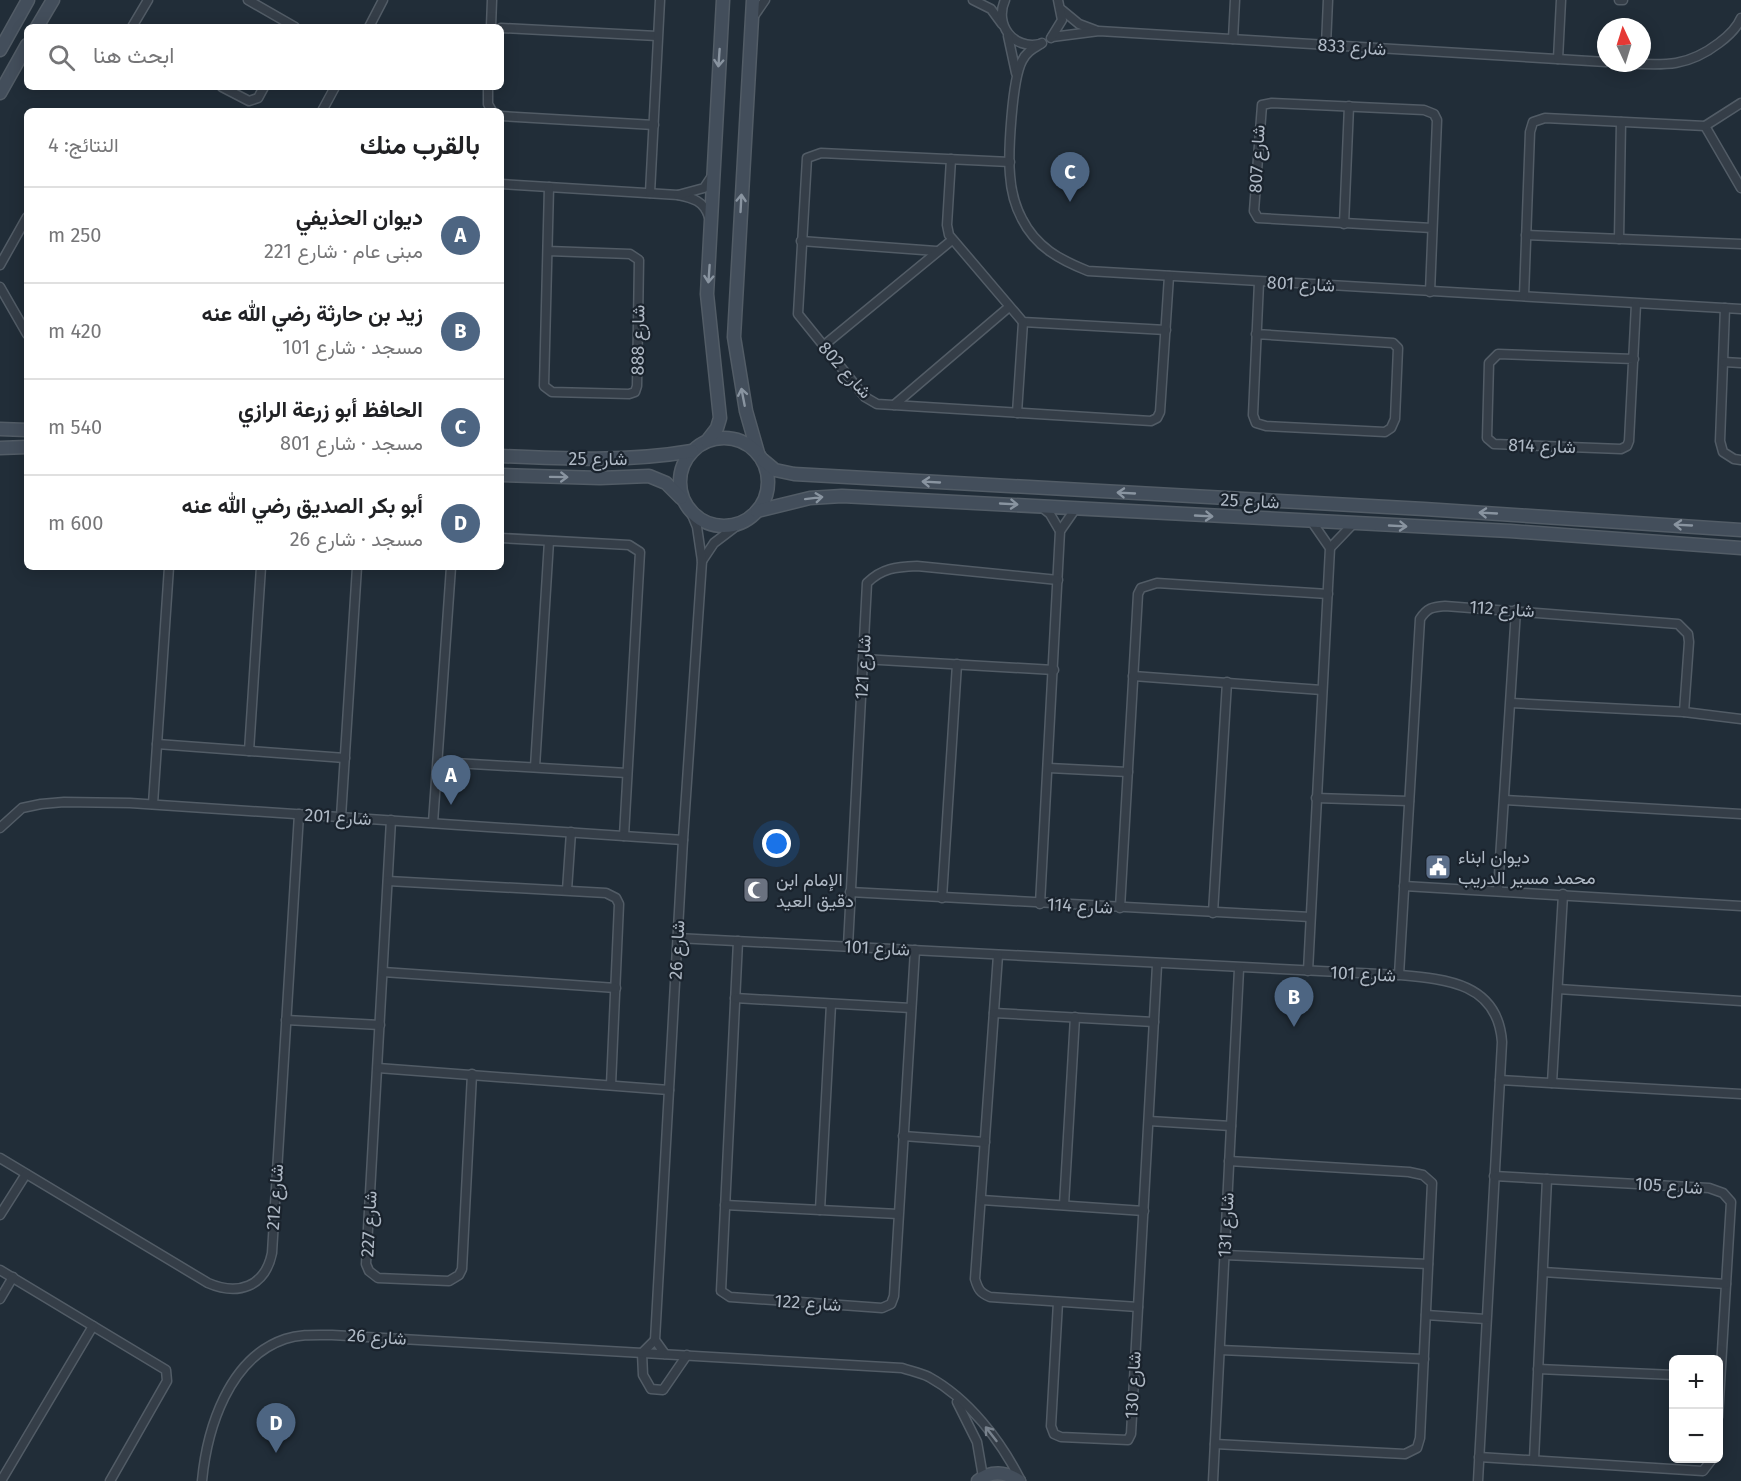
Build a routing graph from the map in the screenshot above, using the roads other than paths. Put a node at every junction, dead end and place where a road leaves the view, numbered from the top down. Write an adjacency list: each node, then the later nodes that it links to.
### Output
1 (28, 0): 33 (street)
2 (53, 0): 19 (street)
3 (148, 0): 20 (street)
4 (248, 0): 21 (street)
5 (383, 0): 22 (street)
6 (492, 0): 23 (street)
7 (660, 0): 28 (street)
8 (723, 0): 54 (street, one-way to 54)
9 (753, 0): 24 (street)
10 (765, 0): 24 (street)
11 (974, 0): 25 (street)
12 (1005, 0): 25 (street)
13 (1058, 0): 17 (street)
14 (1235, 0): 30 (street)
15 (1328, 0): 32 (street)
16 (1561, 0): 35 (street)
17 (1062, 10): 27 (street, شارع 833); 29 (street)
18 (1741, 18): 37 (street)
19 (39, 24)
20 (134, 24)
21 (290, 24)
22 (371, 24)
23 (491, 24)
24 (752, 25): 98 (street, one-way to 24)
25 (1004, 27): 31 (street); 38 (street, شارع 801)
26 (504, 28): 28 (street)
27 (1099, 31): 29 (street, شارع 833); 30 (street, شارع 833)
28 (657, 36): 50 (street)
29 (1052, 37): 31 (street, شارع 801)
30 (1233, 39): 32 (street, شارع 833)
31 (1042, 43): 38 (street, شارع 801)
32 (1326, 45): 35 (street, شارع 833)
33 (0, 50)
34 (24, 50): 43 (street)
35 (1558, 59): 36 (street, شارع 833)
36 (1597, 61)
37 (1651, 64)
38 (1016, 81): 53 (street, شارع 801)
39 (228, 90): 40 (street)
40 (262, 90)
41 (333, 90): 46 (street)
42 (488, 90): 47 (street)
43 (0, 93)
44 (1741, 103): 51 (street)
45 (1348, 106): 62 (street); 62 (street, شارع 807); 63 (street, شارع 807)
46 (324, 108)
47 (490, 108)
48 (504, 116): 50 (street)
49 (1621, 123): 51 (street); 64 (street); 65 (street)
50 (654, 125): 58 (street)
51 (1705, 126): 57 (street)
52 (951, 159): 53 (street, شارع 802); 66 (street); 67 (street, شارع 802)
53 (1010, 162): 72 (street, شارع 801)
54 (713, 176): 59 (street); 61 (street)
55 (504, 184): 56 (street)
56 (549, 187): 58 (street); 69 (street, شارع 888)
57 (1741, 188)
58 (650, 193): 59 (street)
59 (678, 195): 61 (street)
60 (24, 222): 71 (street)
61 (712, 224): 93 (street, one-way to 93)
62 (1344, 224): 63 (street, شارع 807)
63 (1432, 228): 75 (street, شارع 807)
64 (1526, 235): 65 (street); 76 (street)
65 (1619, 239): 68 (street)
66 (952, 240): 70 (street); 78 (street)
67 (801, 242): 70 (street); 85 (street, شارع 802)
68 (1741, 244)
69 (548, 251): 69 (street, شارع 888)
70 (936, 251): 85 (street)
71 (0, 265)
72 (1169, 276): 73 (street, شارع 801); 83 (street, شارع 802)
73 (1259, 282): 75 (street, شارع 801); 84 (street)
74 (0, 287): 82 (street)
75 (1430, 292): 76 (street, شارع 801)
76 (1524, 296): 77 (street, شارع 801)
77 (1636, 304): 79 (street, شارع 801); 86 (street, شارع 814)
78 (1009, 307): 81 (street); 89 (street)
79 (1725, 308): 80 (street, شارع 801); 87 (street)
80 (1741, 309)
81 (1023, 322): 83 (street); 90 (street)
82 (24, 329)
83 (1166, 330): 90 (street, شارع 802)
84 (1256, 334): 84 (street)
85 (823, 346): 89 (street, شارع 802)
86 (1634, 360): 86 (street, شارع 814)
87 (1724, 362): 88 (street); 99 (street)
88 (1741, 363)
89 (894, 405): 90 (street, شارع 802)
90 (1017, 413)
91 (0, 429): 92 (street)
92 (24, 430)
93 (707, 441): 96 (street); 98 (street)
94 (24, 447): 95 (street)
95 (0, 448)
96 (692, 451): 97 (street, شارع 25); 101 (street)
97 (504, 456)
98 (761, 457): 104 (street, شارع 25, one-way to 98); 105 (street)
99 (1741, 460)
100 (504, 475): 101 (street, شارع 25, one-way to 101)
101 (687, 506): 107 (street); 116 (street, شارع 26)
102 (1039, 506): 103 (street, شارع 25); 105 (street, شارع 25, one-way to 102); 111 (street)
103 (1076, 508): 106 (street, شارع 25, one-way to 106); 111 (street)
104 (1440, 510): 109 (street); 110 (street, شارع 25, one-way to 104)
105 (758, 511): 107 (street)
106 (1312, 522): 108 (street, شارع 25); 114 (street)
107 (739, 524): 116 (street)
108 (1353, 524): 109 (street, شارع 25, one-way to 109); 114 (street)
109 (1437, 528): 115 (street, شارع 25)
110 (1741, 530)
111 (1060, 531): 121 (street)
112 (504, 538): 113 (street)
113 (549, 540): 137 (street); 140 (street)
114 (1330, 548): 122 (street)
115 (1741, 548)
116 (702, 561): 153 (street, شارع 26)
117 (168, 570): 133 (street)
118 (261, 570): 134 (street)
119 (357, 570): 135 (street)
120 (451, 570): 136 (street)
121 (1058, 579): 124 (street, شارع 121); 126 (street)
122 (1328, 594): 127 (street); 129 (street)
123 (1516, 610): 130 (street); 131 (street, شارع 112); 143 (street, شارع 112)
124 (863, 659): 125 (street); 158 (street, شارع 121)
125 (957, 664): 126 (street); 160 (street)
126 (1054, 670): 138 (street)
127 (1133, 676): 128 (street); 139 (street)
128 (1227, 682): 129 (street); 164 (street)
129 (1322, 690): 141 (street)
130 (1511, 703): 131 (street); 142 (street)
131 (1684, 712): 132 (street)
132 (1741, 719)
133 (157, 744): 134 (street); 144 (street)
134 (249, 751): 135 (street)
135 (345, 758): 147 (street)
136 (438, 762): 137 (street); 149 (street)
137 (535, 767): 140 (street)
138 (1049, 768): 139 (street); 161 (street)
139 (1128, 772): 163 (street)
140 (627, 773): 152 (street)
141 (1316, 798): 143 (street); 165 (street)
142 (1505, 800): 146 (street); 157 (street)
143 (1409, 801): 155 (street, شارع 112)
144 (153, 804): 145 (street, شارع 201); 150 (street, شارع 201)
145 (299, 814): 147 (street, شارع 201); 184 (street, شارع 212)
146 (1741, 814)
147 (341, 816): 148 (street, شارع 201)
148 (391, 820): 149 (street, شارع 201); 154 (street, شارع 227)
149 (434, 823): 151 (street, شارع 201)
150 (0, 828)
151 (571, 832): 152 (street, شارع 201); 156 (street)
152 (624, 836): 153 (street, شارع 201)
153 (683, 840): 166 (street, شارع 26)
154 (388, 880): 156 (street); 174 (street, شارع 227)
155 (1404, 886): 157 (street); 175 (street, شارع 112)
156 (567, 890): 176 (street)
157 (1498, 890): 159 (street)
158 (850, 892): 160 (street, شارع 114); 168 (street, شارع 121)
159 (1563, 894): 162 (street); 177 (street)
160 (942, 898): 161 (street, شارع 114)
161 (1040, 903): 163 (street, شارع 114)
162 (1741, 906)
163 (1120, 908): 164 (street, شارع 114)
164 (1213, 913): 165 (street, شارع 114)
165 (1310, 917): 173 (street)
166 (678, 938): 167 (street, شارع 101); 192 (street, شارع 26)
167 (738, 941): 168 (street, شارع 101); 178 (street, شارع 122)
168 (848, 946): 169 (street, شارع 101)
169 (915, 950): 170 (street, شارع 101); 181 (street, شارع 122)
170 (998, 956): 171 (street, شارع 101); 182 (street)
171 (1157, 965): 172 (street, شارع 101); 185 (street, شارع 130)
172 (1239, 969): 173 (street, شارع 101); 195 (street, شارع 131)
173 (1308, 971): 175 (street, شارع 101)
174 (383, 972): 176 (street); 186 (street, شارع 227)
175 (1398, 975): 189 (street, شارع 101)
176 (616, 988): 191 (street)
177 (1558, 988): 179 (street); 190 (street)
178 (735, 998): 180 (street); 204 (street, شارع 122)
179 (1741, 1001)
180 (831, 1004): 181 (street); 206 (street)
181 (911, 1008): 196 (street, شارع 122)
182 (994, 1012): 183 (street); 197 (street)
183 (1075, 1017): 185 (street); 205 (street)
184 (286, 1020): 186 (street); 200 (street, شارع 212)
185 (1154, 1022): 194 (street, شارع 130)
186 (380, 1025): 187 (street, شارع 227)
187 (378, 1068): 188 (street); 188 (street, شارع 227)
188 (472, 1074): 191 (street)
189 (1500, 1080): 190 (street); 201 (street, شارع 101)
190 (1552, 1083): 193 (street)
191 (611, 1085): 192 (street)
192 (669, 1090): 222 (street, شارع 26)
193 (1741, 1094)
194 (1149, 1121): 195 (street); 207 (street, شارع 130)
195 (1231, 1126): 199 (street, شارع 131)
196 (903, 1136): 197 (street); 208 (street, شارع 122)
197 (985, 1142): 203 (street)
198 (0, 1158): 200 (street, شارع 212)
199 (1229, 1161): 210 (street, شارع 131); 211 (street)
200 (26, 1174): 209 (street)
201 (1494, 1176): 202 (street, شارع 105); 220 (street, شارع 101)
202 (1547, 1179): 213 (street); 215 (street, شارع 105)
203 (982, 1200): 205 (street); 217 (street)
204 (724, 1205): 206 (street); 208 (street, شارع 122)
205 (1064, 1205): 207 (street)
206 (820, 1210): 208 (street)
207 (1144, 1211): 218 (street, شارع 130)
208 (898, 1214)
209 (0, 1215)
210 (1224, 1255): 211 (street); 223 (street, شارع 131)
211 (1428, 1264): 219 (street)
212 (0, 1270): 214 (street)
213 (1543, 1272): 215 (street); 229 (street)
214 (13, 1277): 216 (street); 221 (street)
215 (1726, 1284): 226 (street, شارع 105)
216 (0, 1299)
217 (1058, 1302): 218 (street); 218 (street, شارع 130)
218 (1138, 1307)
219 (1426, 1315): 220 (street); 228 (street)
220 (1486, 1319): 233 (street, شارع 101)
221 (93, 1326): 237 (street); 238 (street)
222 (655, 1340): 224 (street); 225 (street)
223 (1220, 1350): 228 (street); 232 (street, شارع 131)
224 (642, 1353): 225 (street, شارع 26); 227 (street); 239 (street, شارع 26)
225 (666, 1354): 227 (street, شارع 26)
226 (1721, 1355)
227 (687, 1356): 231 (street, شارع 26)
228 (1424, 1359): 232 (street)
229 (1538, 1369): 230 (street); 234 (street)
230 (1669, 1376)
231 (953, 1394): 236 (street, شارع 26); 240 (street, شارع 26, one-way to 231)
232 (1215, 1444): 241 (street, شارع 131)
233 (1479, 1457): 234 (street); 242 (street, شارع 101)
234 (1534, 1460): 235 (street)
235 (1709, 1463)
236 (980, 1479): 240 (street)
237 (1, 1481)
238 (110, 1481)
239 (202, 1481)
240 (1020, 1481)
241 (1214, 1481)
242 (1478, 1481)

